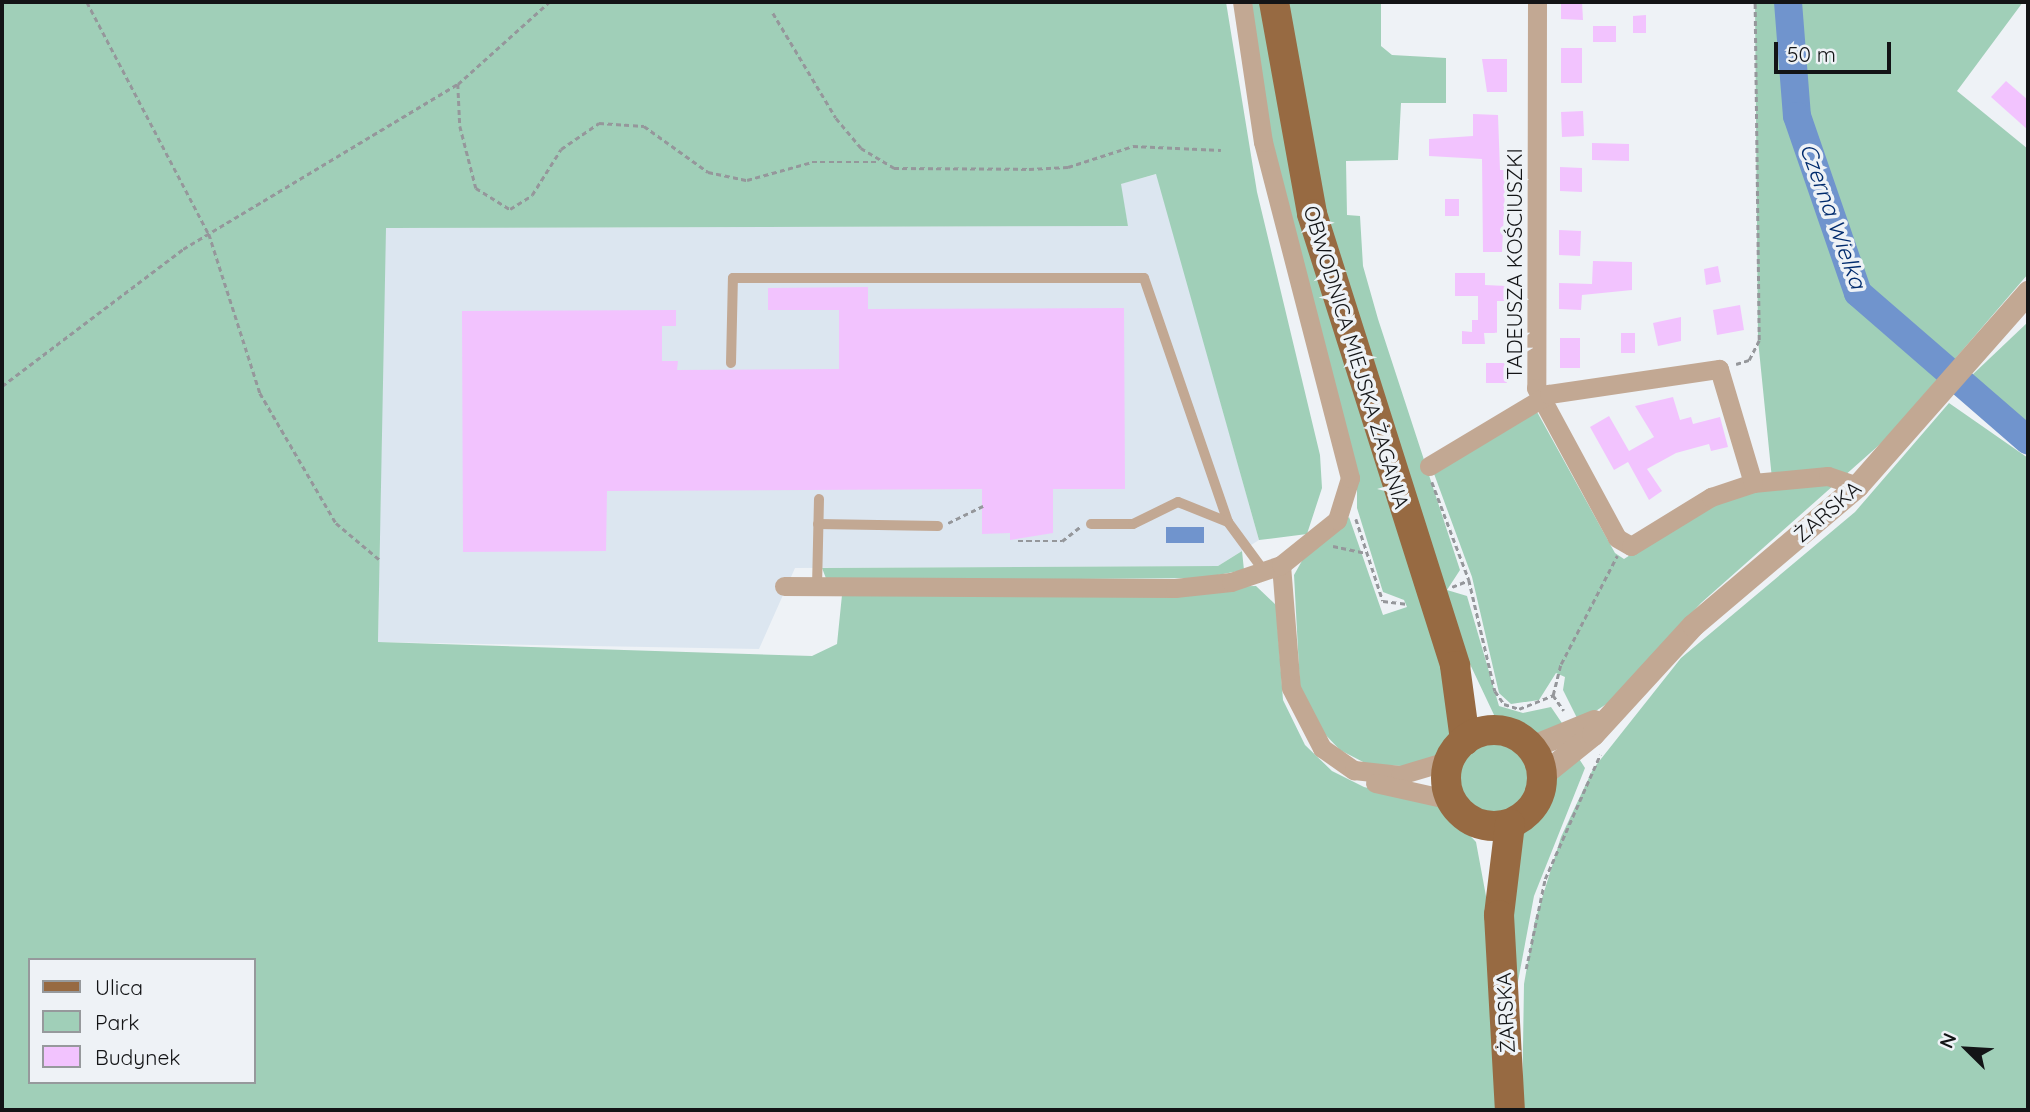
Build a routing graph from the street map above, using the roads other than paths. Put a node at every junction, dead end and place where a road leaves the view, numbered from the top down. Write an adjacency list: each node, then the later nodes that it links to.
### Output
1 (1242, 2): 15 (street)
2 (1274, 2): 18 (main road, OBWODNICA MIEJSKA ŻAGANIA)
3 (1537, 2): 6 (street, TADEUSZA KOŚCIUSZKI)
4 (2028, 292): 9 (street, ŻARSKA)
5 (731, 363): 11 (lane)
6 (1539, 397): 7 (street); 8 (street); 8 (street, TADEUSZA KOŚCIUSZKI)
7 (1429, 466)
8 (1754, 483): 9 (street)
9 (1857, 486): 19 (street, ŻARSKA)
10 (819, 499): 12 (lane)
11 (1228, 522): 13 (lane); 15 (lane)
12 (818, 524): 14 (lane); 17 (lane)
13 (1091, 524)
14 (938, 526)
15 (1273, 568): 17 (street); 23 (street)
16 (784, 586): 17 (street)
17 (817, 587)
18 (1455, 666): 20 (main road, OBWODNICA MIEJSKA ŻAGANIA); 22 (main road, OBWODNICA MIEJSKA ŻAGANIA)
19 (1610, 715): 21 (street, ŻARSKA); 24 (street, ŻARSKA)
20 (1498, 730): 21 (main road); 22 (main road)
21 (1531, 747): 24 (main road)
22 (1457, 750): 23 (street); 25 (main road)
23 (1354, 770): 25 (street)
24 (1542, 775): 27 (main road)
25 (1451, 800): 26 (main road)
26 (1475, 823): 27 (main road); 28 (main road, ŻARSKA)
27 (1510, 824): 28 (main road, ŻARSKA)
28 (1499, 915): 29 (main road, ŻARSKA)
29 (1510, 1110)

